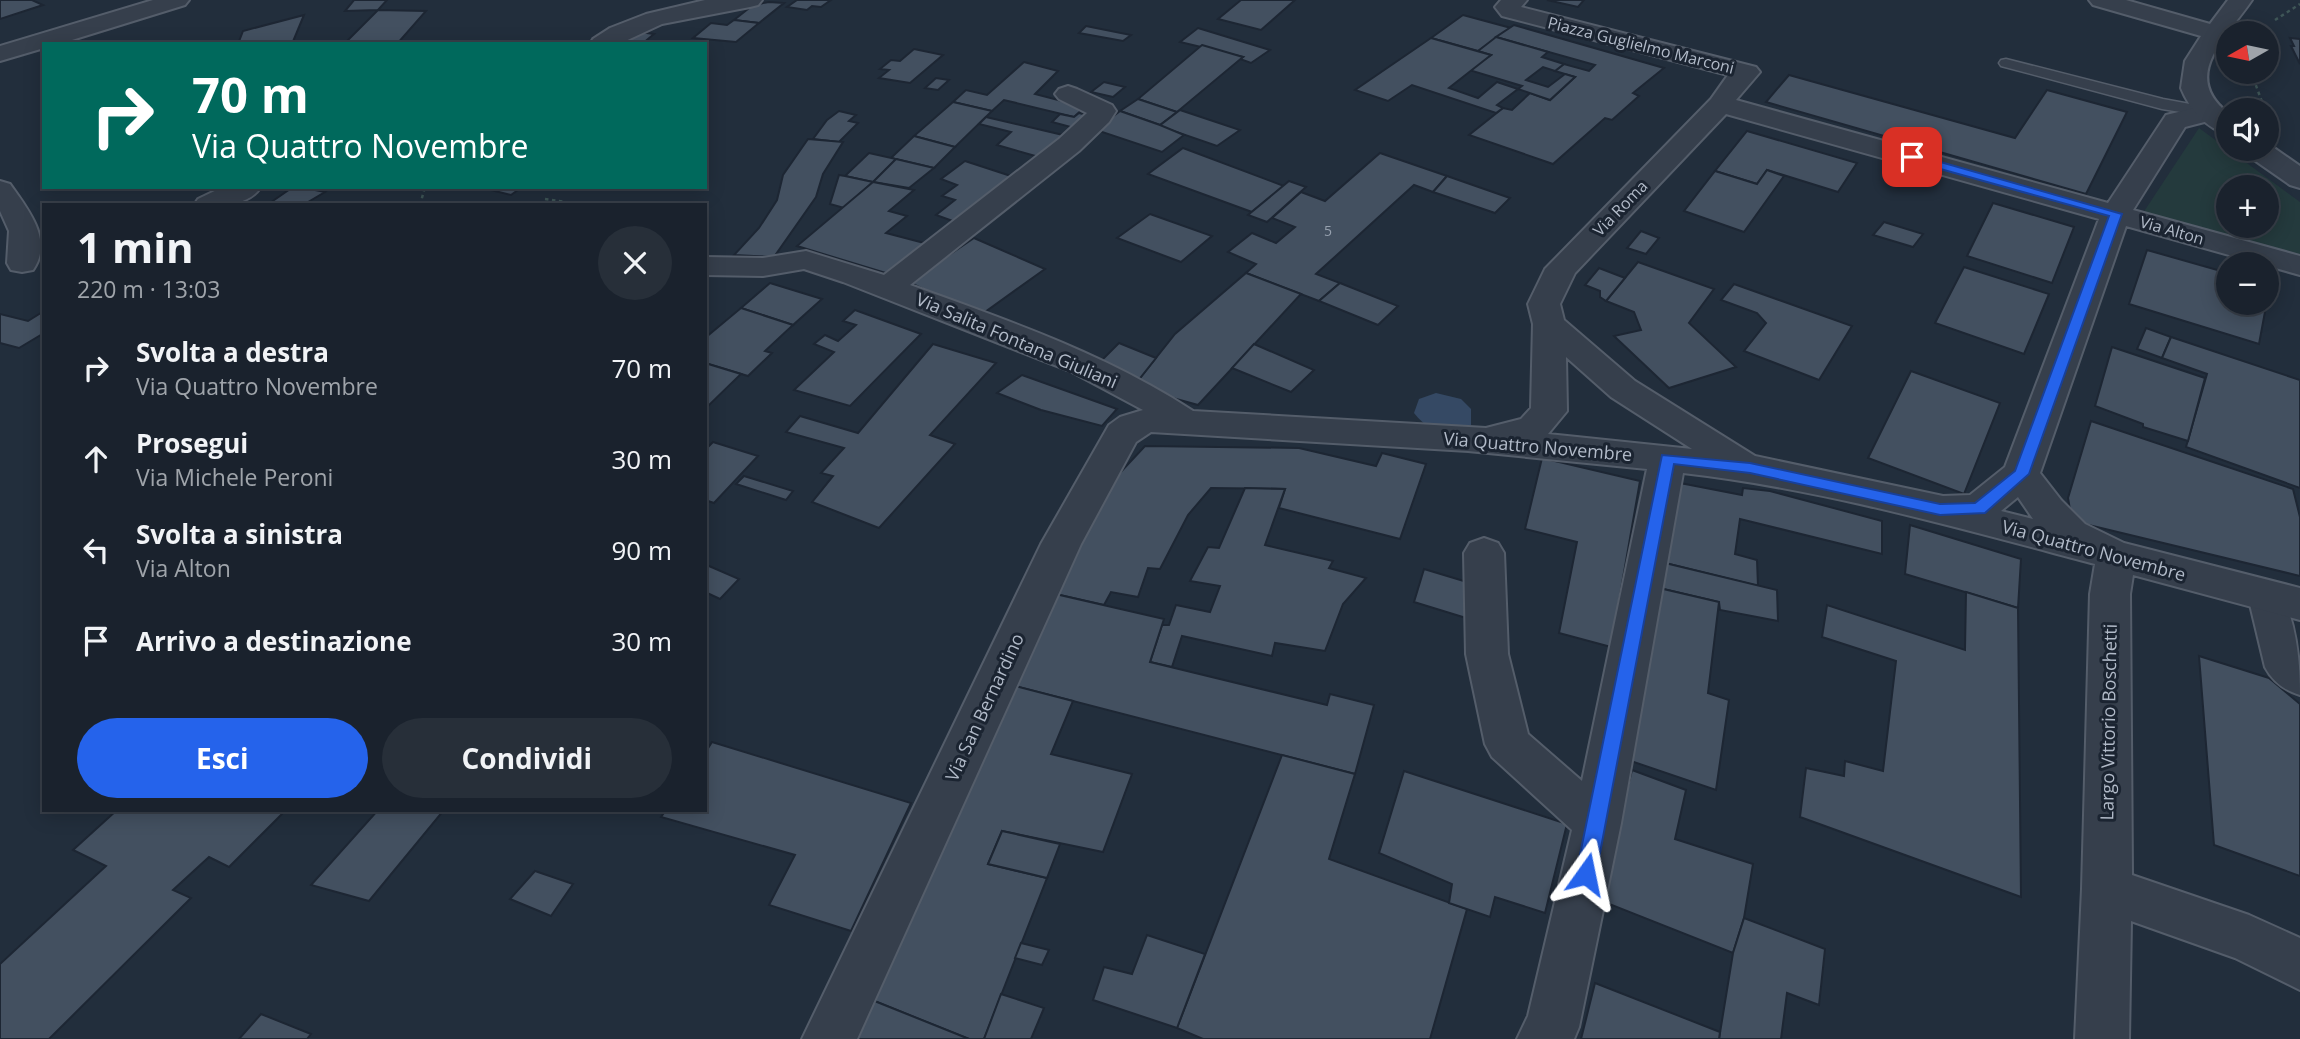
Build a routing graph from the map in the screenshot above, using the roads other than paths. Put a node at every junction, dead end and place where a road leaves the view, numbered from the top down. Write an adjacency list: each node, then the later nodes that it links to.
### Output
1 (177, 0): 8 (street)
2 (750, 0): 7 (street)
3 (1515, 0): 11 (street, Piazza Guglielmo Marconi)
4 (2101, 0): 6 (street)
5 (2240, 0): 6 (street)
6 (2215, 33): 12 (street)
7 (605, 42)
8 (0, 54)
9 (2006, 63): 13 (lane)
10 (1068, 94): 24 (street, Via Salita Fontana Giuliani)
11 (1721, 104): 20 (street, Via Alton); 25 (street, Via Roma)
12 (2216, 116)
13 (2216, 118)
14 (2216, 119): 20 (street)
15 (2274, 161): 16 (street)
16 (2300, 179)
17 (243, 189): 19 (street)
18 (0, 190): 21 (street)
19 (212, 203)
20 (2116, 214): 23 (street, Via Alton); 30 (street)
21 (22, 264)
22 (707, 265): 24 (street, Via Salita Fontana Giuliani)
23 (2300, 266)
24 (888, 287): 26 (street, Via Salita Fontana Giuliani)
25 (1549, 324): 27 (street, Via Roma); 29 (street)
26 (1180, 419): 27 (street, Via Quattro Novembre); 39 (street, Via San Bernardino)
27 (1468, 439): 28 (street, Via Quattro Novembre)
28 (1667, 458): 29 (street, Via Quattro Novembre); 36 (street)
29 (1750, 468): 31 (street, Via Quattro Novembre)
30 (2021, 474): 31 (street); 33 (street)
31 (1940, 509): 33 (street, Via Quattro Novembre)
32 (1483, 553): 36 (street)
33 (2116, 556): 34 (street, Via Quattro Novembre); 37 (street, Largo Vittorio Boschetti)
34 (2283, 600): 35 (street)
35 (2300, 680)
36 (1597, 823): 40 (street)
37 (2107, 889): 38 (street); 41 (street, Largo Vittorio Boschetti)
38 (2300, 965)
39 (829, 1039)
40 (1544, 1039)
41 (2102, 1039)

